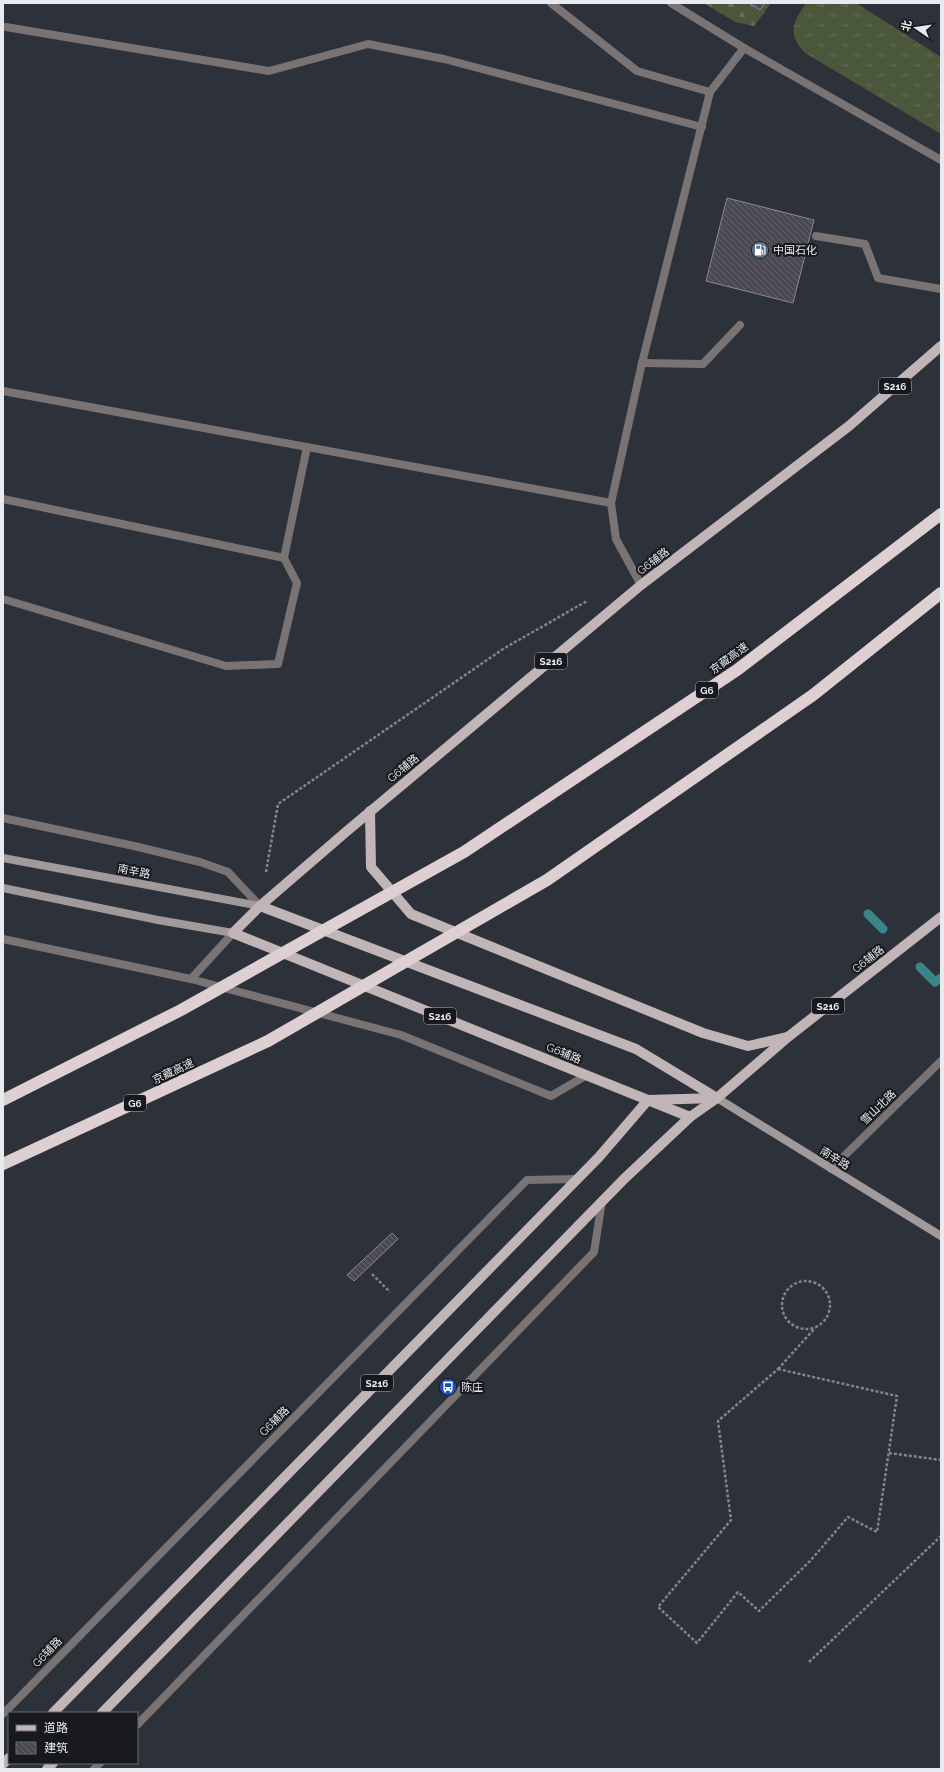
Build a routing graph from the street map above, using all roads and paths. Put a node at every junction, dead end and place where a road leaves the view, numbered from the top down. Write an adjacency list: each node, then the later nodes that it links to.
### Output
1 (551, 3): 5 (street)
2 (671, 3): 4 (street)
3 (6, 27): 6 (street)
4 (744, 48): 5 (street); 7 (street)
5 (710, 92): 6 (street)
6 (702, 127): 12 (street)
7 (941, 160)
8 (816, 236): 9 (street)
9 (941, 289)
10 (740, 325): 12 (street)
11 (941, 346): 19 (main road, G6辅路 / S216)
12 (642, 363): 16 (street)
13 (3, 391): 14 (street)
14 (307, 447): 16 (street); 18 (street)
15 (3, 499): 18 (street)
16 (611, 503): 19 (street)
17 (941, 514): 36 (highway, 京藏高速 / G6)
18 (284, 558): 21 (street)
19 (641, 585): 23 (main road, G6辅路 / S216)
20 (941, 593): 39 (highway, 京藏高速 / G6)
21 (3, 599)
22 (589, 600): 27 (path)
23 (370, 811): 27 (main road, G6辅路 / S216); 32 (main road)
24 (3, 818): 27 (street)
25 (3, 858): 27 (main road, 南辛路)
26 (3, 888): 29 (main road)
27 (260, 906): 29 (main road, G6辅路 / S216); 35 (main road)
28 (941, 917): 32 (main road, G6辅路 / S216)
29 (233, 933): 31 (street); 34 (main road, G6辅路 / S216)
30 (3, 939): 31 (street)
31 (191, 979): 34 (street)
32 (788, 1037): 35 (main road, G6辅路 / S216)
33 (941, 1061): 40 (street, 雪山北路)
34 (587, 1075): 37 (main road, G6辅路 / S216)
35 (717, 1098): 37 (main road, G6辅路 / S216); 38 (main road, G6辅路 / S216); 40 (main road, 南辛路)
36 (3, 1100)
37 (648, 1100): 38 (main road); 41 (main road, S216)
38 (690, 1117): 42 (main road, G6辅路 / S216)
39 (3, 1164)
40 (831, 1169): 43 (main road, 南辛路)
41 (577, 1179): 45 (street, G6辅路); 52 (main road, S216)
42 (602, 1201): 53 (main road, G6辅路 / S216); 55 (street)
43 (941, 1236)
44 (372, 1274): 45 (path)
45 (404, 1306): 54 (street, G6辅路)
46 (815, 1328): 46 (path); 47 (path)
47 (778, 1369): 48 (path); 48 (path)
48 (888, 1453): 49 (path)
49 (941, 1460)
50 (941, 1536): 51 (path)
51 (809, 1662)
52 (54, 1712)
53 (103, 1712)
54 (3, 1714)
55 (138, 1724)

